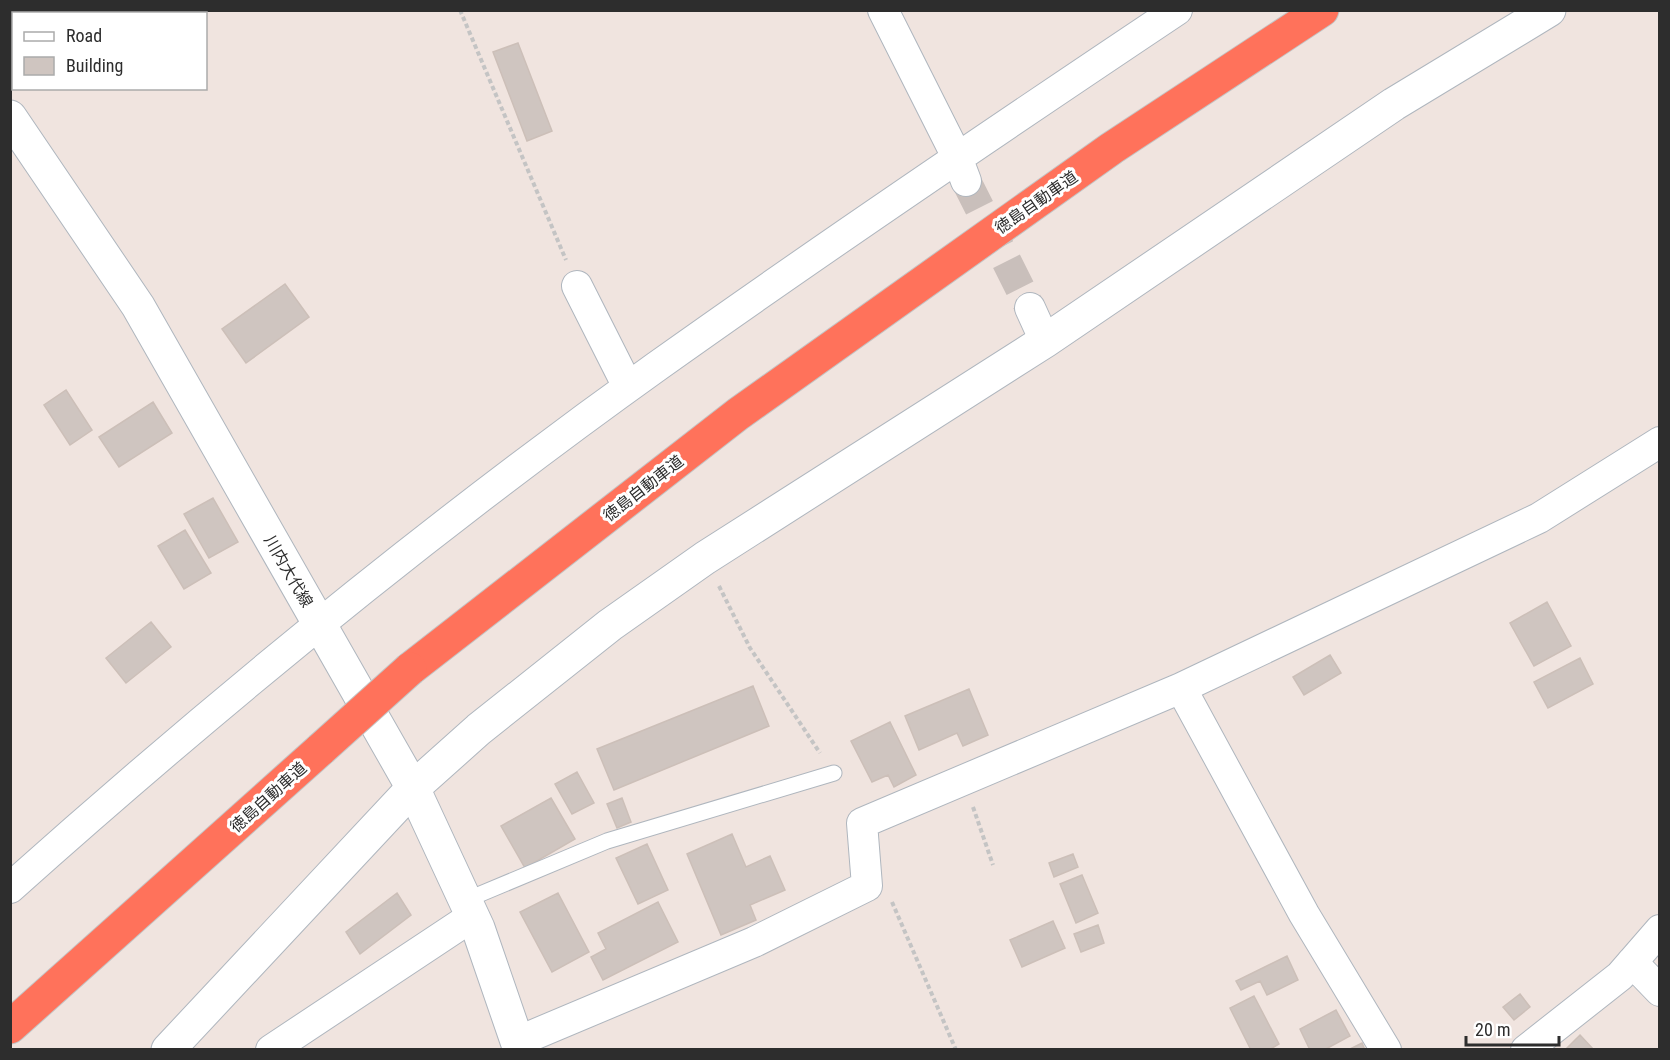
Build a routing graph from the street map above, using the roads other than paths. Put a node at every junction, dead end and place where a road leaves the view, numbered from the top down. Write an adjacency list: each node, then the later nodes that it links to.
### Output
1 (884, 10): 6 (street)
2 (1177, 10): 6 (street)
3 (1322, 10): 21 (highway, 徳島自動車道, bridge)
4 (1549, 10): 9 (street)
5 (10, 117): 12 (street, 川内大代線)
6 (962, 169): 10 (street)
7 (577, 286): 10 (street)
8 (1030, 308): 9 (street)
9 (1045, 341): 15 (street)
10 (628, 387): 12 (street)
11 (1659, 442): 13 (street)
12 (319, 624): 15 (street, 川内大代線); 16 (street)
13 (1180, 688): 22 (street); 25 (street)
14 (834, 773): 17 (lane)
15 (413, 788): 17 (street, 川内大代線); 23 (street)
16 (10, 888)
17 (470, 908): 22 (street, 川内大代線); 24 (street)
18 (1659, 930): 19 (street)
19 (1632, 962): 20 (street); 26 (street)
20 (1659, 991)
21 (10, 1027)
22 (520, 1045)
23 (168, 1050)
24 (271, 1050)
25 (1386, 1050)
26 (1527, 1050)

